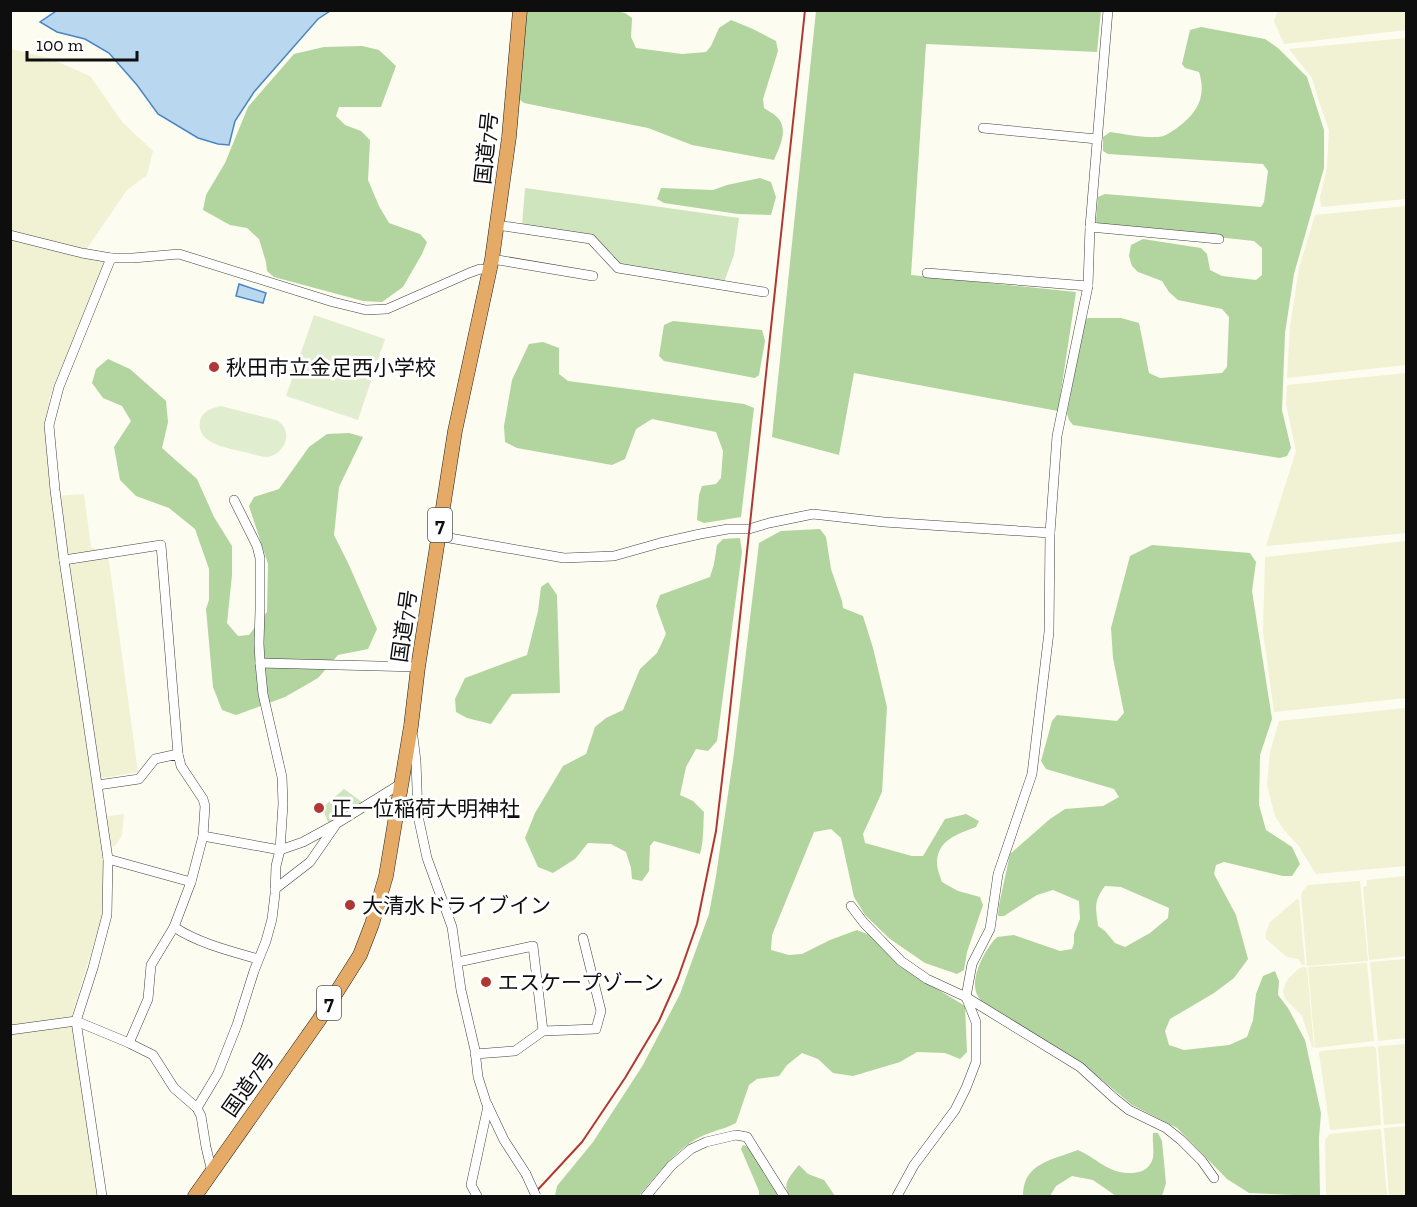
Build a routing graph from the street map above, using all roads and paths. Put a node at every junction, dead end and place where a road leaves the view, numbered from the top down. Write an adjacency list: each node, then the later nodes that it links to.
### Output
1 (520, 10): 5 (highway, 国道7号 / 7)
2 (1108, 10): 4 (street)
3 (983, 128): 4 (street)
4 (1097, 139): 6 (street)
5 (497, 225): 10 (highway, 国道7号 / 7); 14 (street)
6 (1090, 227): 8 (street); 13 (street)
7 (10, 235): 9 (street)
8 (1219, 239)
9 (111, 258): 10 (street); 18 (street)
10 (491, 265): 12 (street); 17 (highway, 国道7号 / 7)
11 (927, 273): 13 (street)
12 (593, 276)
13 (1088, 286): 16 (street)
14 (764, 292)
15 (234, 500): 19 (street)
16 (1050, 533): 17 (street); 36 (street)
17 (438, 536): 20 (highway, 国道7号 / 7)
18 (64, 560): 22 (street); 24 (street)
19 (260, 663): 20 (street); 27 (street)
20 (418, 667): 21 (highway, 国道7号 / 7)
21 (411, 726): 23 (highway, 国道7号 / 7); 35 (street)
22 (178, 754): 24 (street); 26 (street)
23 (402, 783): 25 (street); 44 (highway, 国道7号 / 7)
24 (98, 785): 28 (street)
25 (336, 824): 27 (street); 30 (street)
26 (203, 836): 27 (street); 29 (street)
27 (280, 850): 30 (street)
28 (108, 859): 29 (street); 37 (street)
29 (192, 882): 32 (street)
30 (275, 889): 34 (street)
31 (851, 906): 36 (street)
32 (174, 927): 34 (street); 40 (street)
33 (583, 938): 39 (street)
34 (258, 959): 43 (street)
35 (458, 962): 39 (street); 41 (street)
36 (966, 997): 45 (street); 52 (street)
37 (76, 1021): 38 (street); 40 (street); 46 (street)
38 (10, 1030)
39 (543, 1031): 41 (street)
40 (129, 1043): 43 (street)
41 (475, 1054): 42 (street)
42 (488, 1106): 48 (street); 49 (street, bridge)
43 (197, 1108): 44 (street)
44 (212, 1172): 47 (highway, 国道7号 / 7)
45 (1214, 1178)
46 (102, 1197)
47 (195, 1197)
48 (477, 1197)
49 (536, 1197)
50 (646, 1197): 51 (street)
51 (784, 1197)
52 (897, 1197)

